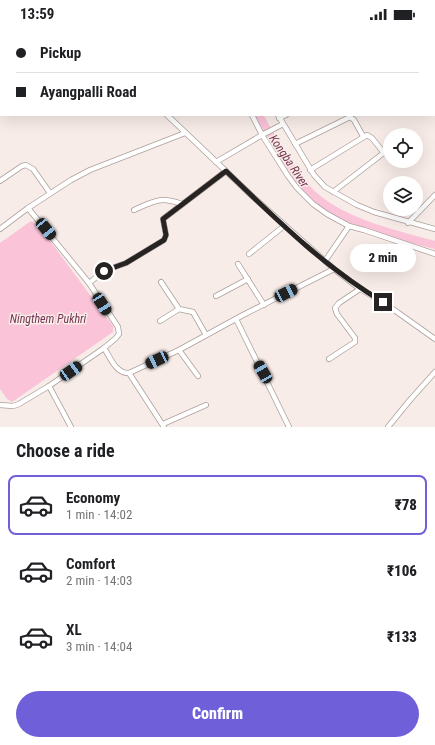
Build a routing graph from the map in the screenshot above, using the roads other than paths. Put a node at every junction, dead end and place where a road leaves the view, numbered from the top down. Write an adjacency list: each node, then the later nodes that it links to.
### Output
1 (168, 116): 5 (street)
2 (253, 116): 6 (street)
3 (279, 116): 4 (street)
4 (281, 125): 6 (street); 8 (street)
5 (185, 133): 11 (street); 16 (street)
6 (264, 134): 11 (street); 23 (street)
7 (363, 136): 8 (street); 9 (street); 12 (street)
8 (295, 144): 12 (street)
9 (383, 152)
10 (383, 154): 15 (street)
11 (216, 162): 13 (street)
12 (310, 170): 15 (street)
13 (226, 171): 18 (street); 22 (street)
14 (0, 181): 16 (street)
15 (333, 192): 21 (street)
16 (50, 193): 19 (street)
17 (435, 195): 21 (street)
18 (182, 204): 20 (street); 33 (street)
19 (28, 208): 24 (street); 33 (street)
20 (134, 210)
21 (408, 223): 25 (street)
22 (284, 226): 26 (street); 28 (street)
23 (349, 226): 27 (street); 28 (street)
24 (0, 229)
25 (435, 229)
26 (249, 254)
27 (435, 254)
28 (325, 261): 30 (street)
29 (238, 264): 31 (street)
30 (334, 269): 34 (street); 36 (street)
31 (248, 279): 35 (street); 36 (street)
32 (161, 282): 37 (street)
33 (88, 283): 42 (street)
34 (360, 289): 41 (street); 44 (street)
35 (216, 296)
36 (264, 305): 38 (street)
37 (179, 309): 39 (street); 40 (street)
38 (236, 319): 40 (street); 53 (street)
39 (160, 321)
40 (206, 335): 43 (street)
41 (435, 339)
42 (104, 348): 46 (street); 48 (street)
43 (179, 350): 46 (street); 47 (street)
44 (329, 359)
45 (435, 372): 54 (street)
46 (129, 373): 51 (street)
47 (198, 376)
48 (49, 386): 49 (street); 52 (street)
49 (0, 405)
50 (206, 405): 51 (street)
51 (163, 426)
52 (71, 427)
53 (290, 427)
54 (388, 427)

